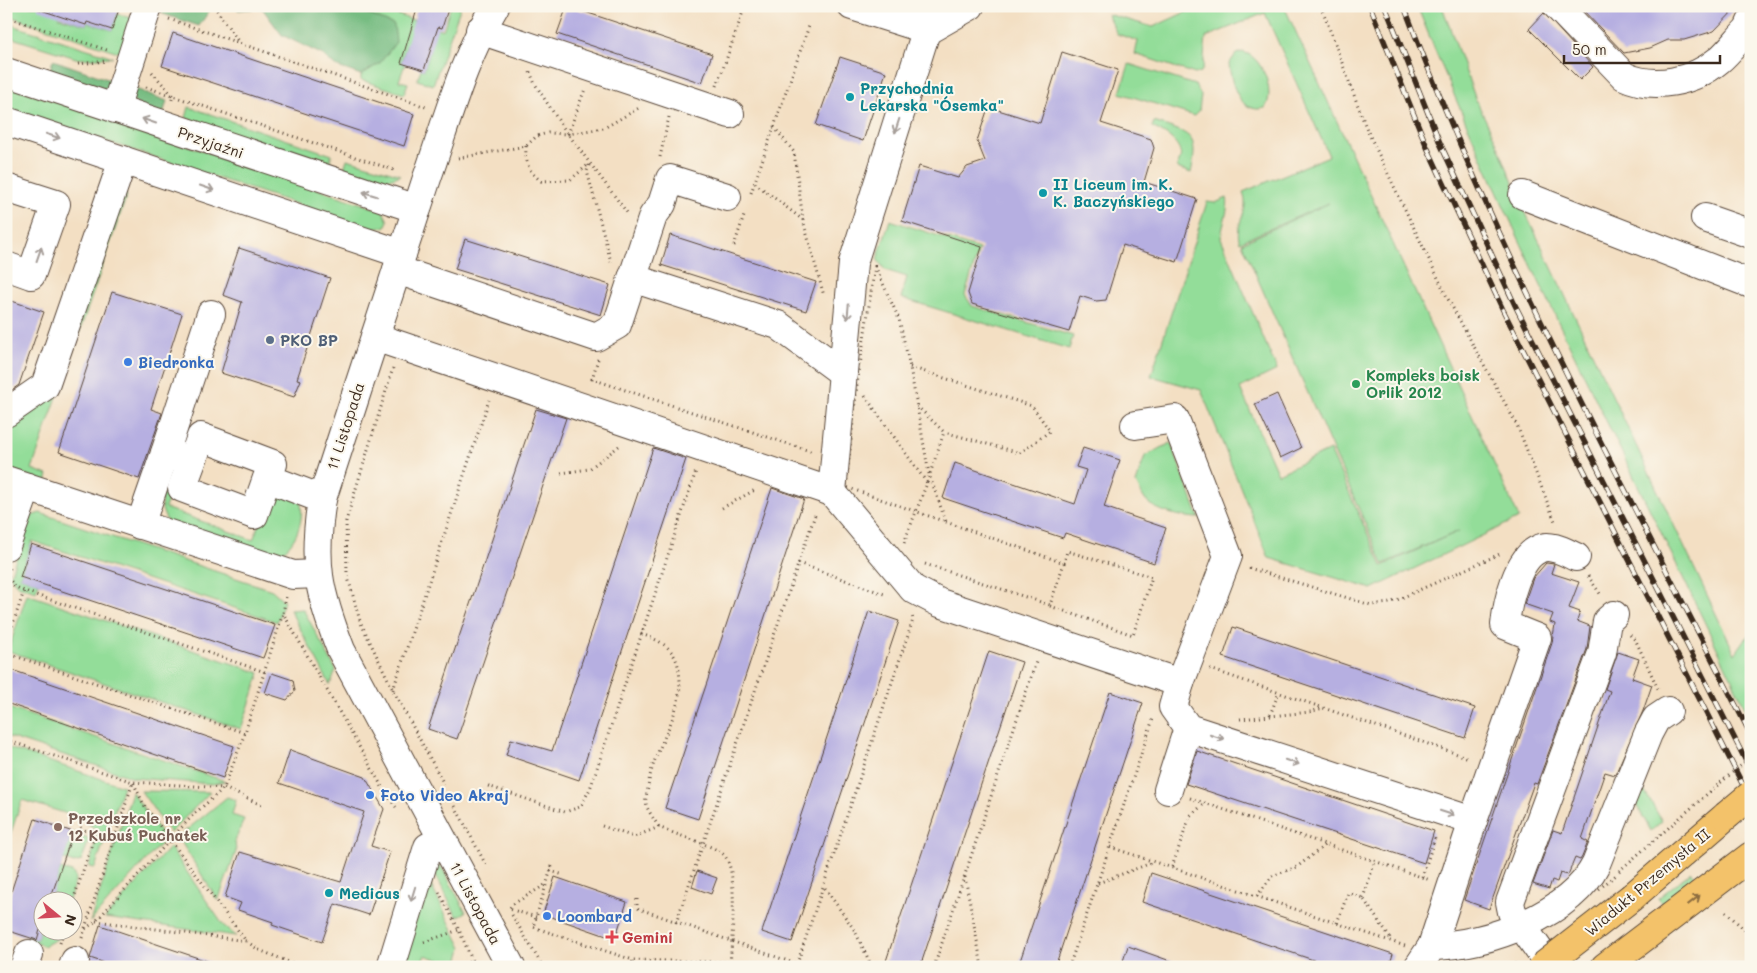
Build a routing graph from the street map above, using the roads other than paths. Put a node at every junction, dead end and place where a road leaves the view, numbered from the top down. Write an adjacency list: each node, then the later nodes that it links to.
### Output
1 (494, 6): 8 (street, 11 Listopada)
2 (852, 6): 6 (street)
3 (970, 6): 6 (street)
4 (1557, 6): 7 (street)
5 (156, 12): 10 (street)
6 (931, 18): 26 (street, one-way to 26)
7 (1751, 22)
8 (480, 30): 11 (street); 17 (street, 11 Listopada)
9 (6, 72): 10 (street, Przyjaźni)
10 (115, 109): 17 (street, Przyjaźni, one-way to 10)
11 (730, 114)
12 (6, 121): 13 (street, one-way to 13)
13 (124, 160): 20 (street, one-way to 20); 27 (street)
14 (6, 188): 21 (street, one-way to 14)
15 (1523, 195): 23 (street)
16 (731, 199): 22 (street)
17 (417, 209): 20 (street, 11 Listopada)
18 (1705, 218): 19 (street)
19 (1751, 234)
20 (399, 262): 22 (street); 25 (street, 11 Listopada)
21 (6, 266)
22 (622, 272): 26 (street)
23 (1751, 284)
24 (211, 314): 29 (street)
25 (375, 337): 33 (street); 34 (street, 11 Listopada)
26 (850, 379): 33 (street)
27 (6, 413)
28 (1134, 425): 40 (street)
29 (165, 452): 30 (street); 35 (street)
30 (191, 462): 31 (street); 31 (street)
31 (267, 478): 34 (street)
32 (17, 483): 35 (street); 36 (street)
33 (837, 495): 40 (street)
34 (322, 499): 38 (street, 11 Listopada)
35 (140, 524): 38 (street)
36 (8, 556)
37 (1576, 557): 45 (street)
38 (318, 574): 46 (street, 11 Listopada)
39 (1614, 615): 48 (street)
40 (1184, 672): 42 (street)
41 (1668, 712): 48 (street)
42 (1197, 731): 43 (street); 45 (street, one-way to 45)
43 (1168, 790)
44 (1751, 795): 52 (main road, Wiadukt Przemysła II, bridge)
45 (1465, 819): 49 (street)
46 (431, 850): 50 (street, one-way to 50); 51 (street, 11 Listopada)
47 (1749, 857): 54 (main road, one-way to 47)
48 (1522, 926): 49 (street); 53 (street)
49 (1426, 955)
50 (394, 956)
51 (511, 967)
52 (1542, 967)
53 (1551, 967)
54 (1605, 967)

